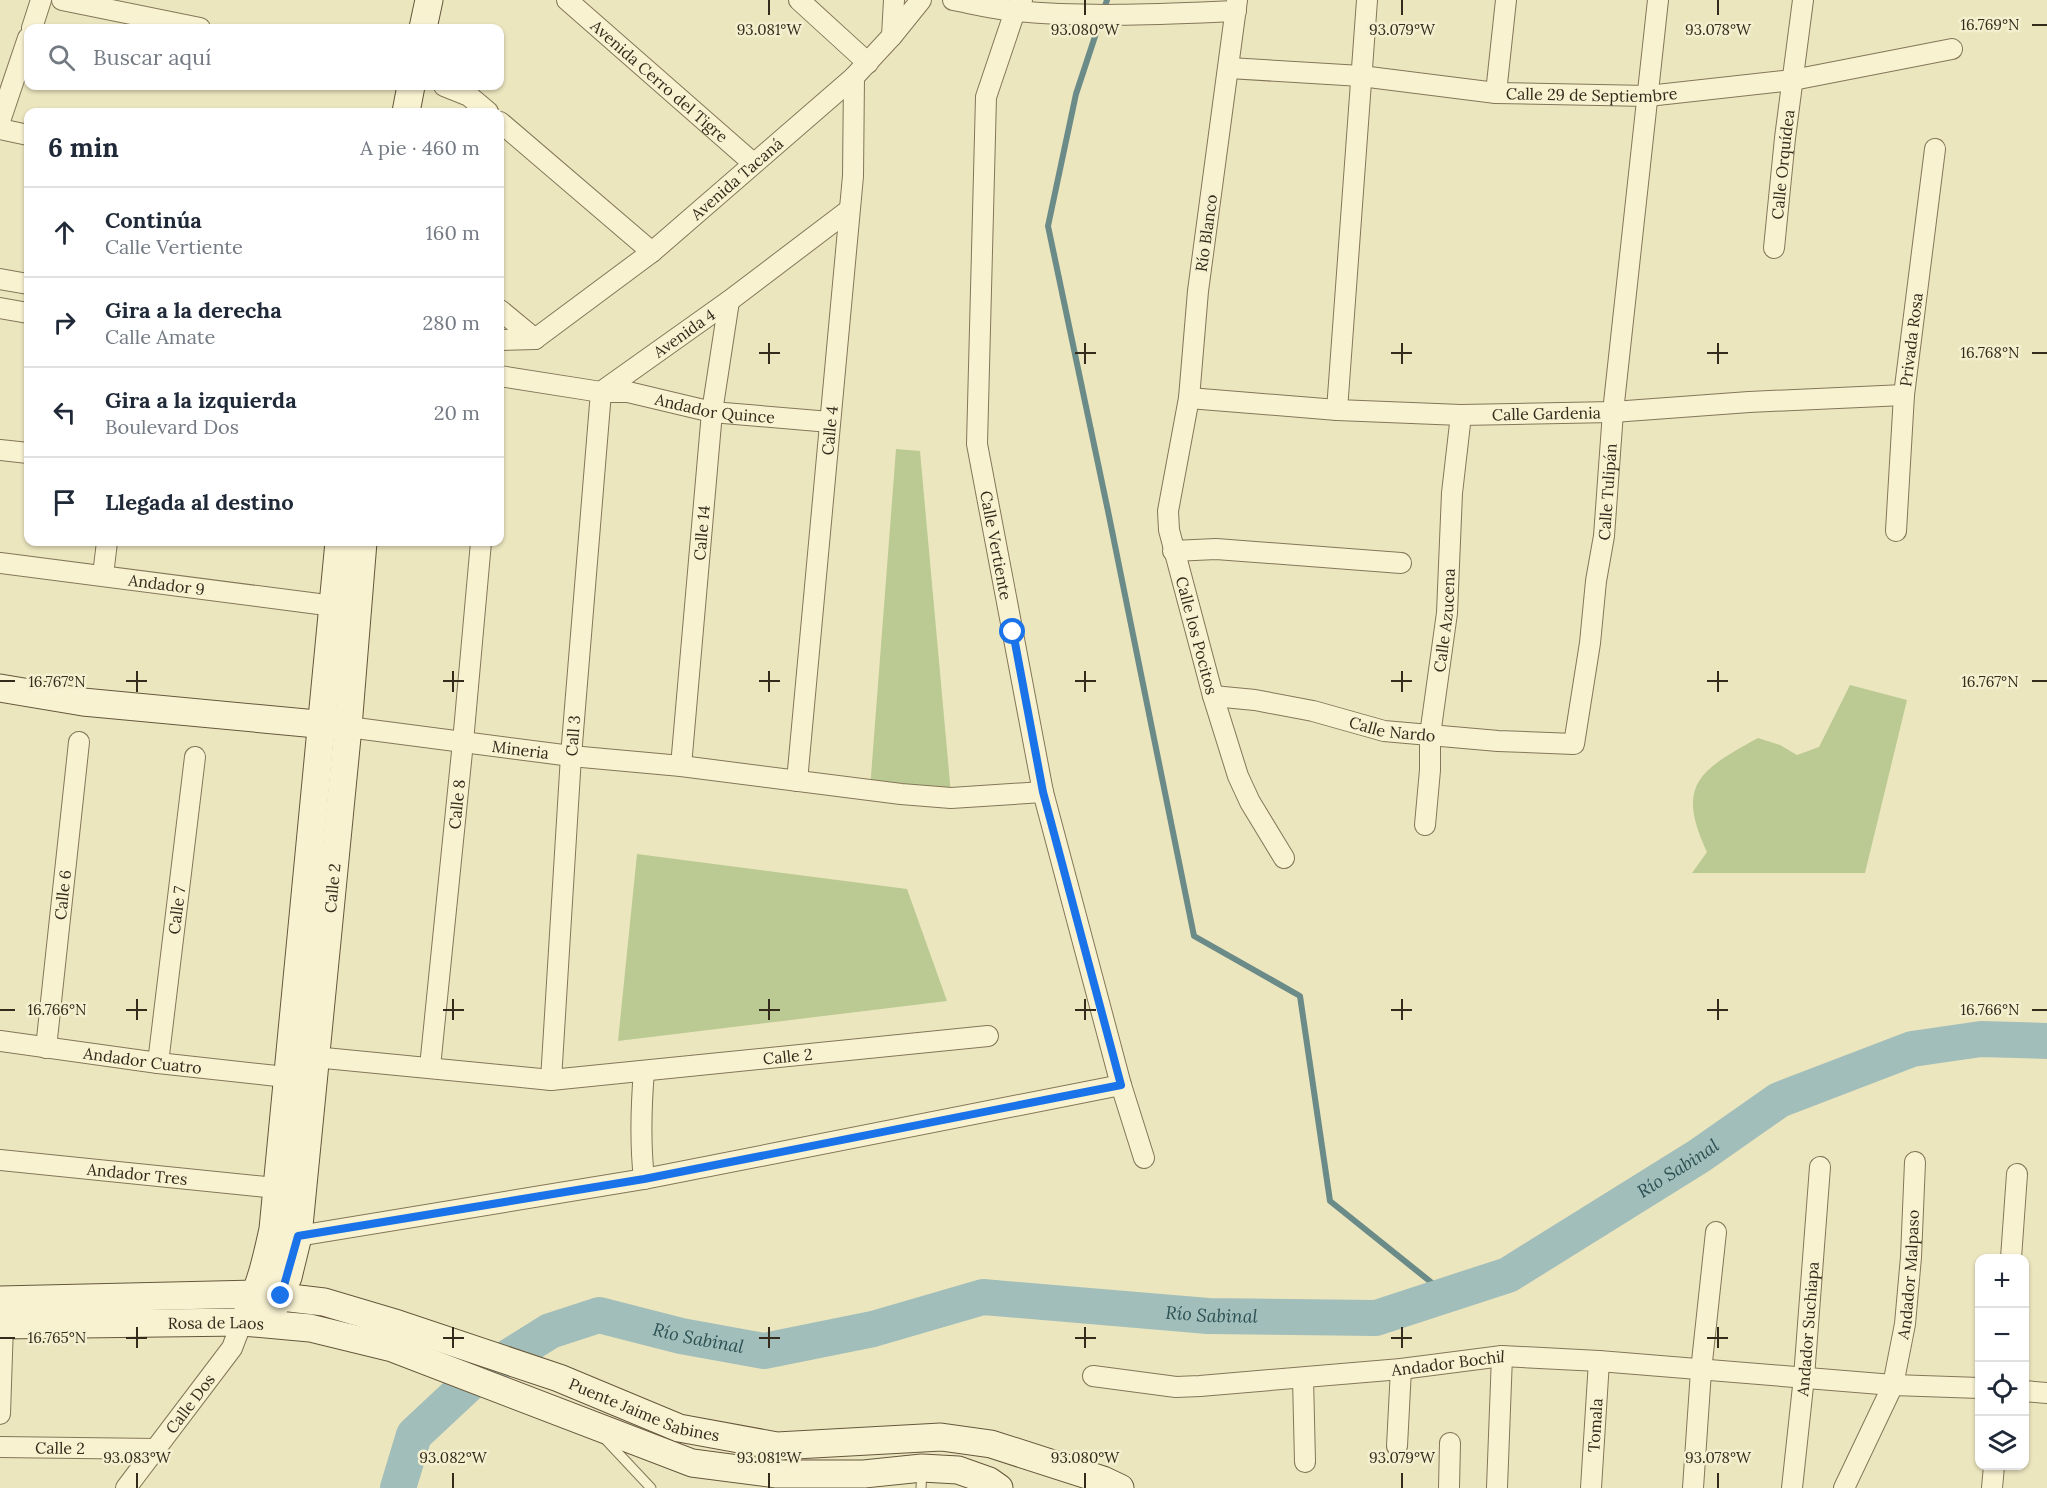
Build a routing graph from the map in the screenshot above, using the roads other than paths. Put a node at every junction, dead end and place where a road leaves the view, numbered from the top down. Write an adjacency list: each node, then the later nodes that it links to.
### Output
1 (41, 0): 15 (street)
2 (62, 0): 16 (street)
3 (429, 0): 17 (main road)
4 (567, 0): 36 (street, Avenida Cerro del Tigre)
5 (799, 0): 22 (street)
6 (894, 0): 18 (street)
7 (921, 0): 18 (street, Avenida Tacaná)
8 (953, 0): 13 (street)
9 (1367, 0): 23 (street)
10 (1506, 0): 27 (street)
11 (1658, 0): 28 (street, Calle Tulipán)
12 (1803, 0): 24 (street, Calle Orquídea)
13 (1018, 5): 14 (street); 81 (street, Calle Vertiente)
14 (1237, 6): 21 (street, Río Blanco)
15 (33, 24)
16 (180, 24)
17 (424, 24)
18 (892, 36): 22 (street, Avenida Tacaná)
19 (1952, 49): 24 (street, Calle 29 de Septiembre)
20 (24, 50): 31 (street)
21 (1229, 68): 23 (street, Calle 29 de Septiembre); 51 (street, Río Blanco)
22 (861, 70): 36 (street, Avenida Tacaná); 37 (street, Calle 4)
23 (1361, 76): 27 (street, Calle 29 de Septiembre); 52 (street)
24 (1793, 80): 28 (street, Calle 29 de Septiembre); 38 (street, Calle Orquídea)
25 (410, 90): 29 (main road)
26 (454, 90): 30 (street)
27 (1496, 93): 28 (street, Calle 29 de Septiembre)
28 (1648, 96): 54 (street, Calle Tulipán)
29 (407, 108)
30 (483, 108)
31 (0, 121)
32 (504, 125): 39 (street)
33 (0, 129): 34 (street)
34 (24, 134)
35 (1935, 149): 50 (street, Privada Rosa)
36 (753, 163): 39 (street, Avenida Tacaná)
37 (849, 210): 42 (street, Avenida 4); 56 (street, Calle 4)
38 (1774, 248)
39 (652, 252): 46 (street, Avenida Tacaná)
40 (0, 279): 41 (street)
41 (24, 283)
42 (729, 301): 49 (street, Avenida 4); 53 (street, Calle 14)
43 (0, 308): 44 (street)
44 (24, 312)
45 (504, 313): 46 (street)
46 (535, 339): 47 (street)
47 (504, 340)
48 (504, 377): 49 (street)
49 (601, 392): 53 (street, Andador Quince); 77 (street, Call 3)
50 (1904, 394): 54 (street, Calle Gardenia); 59 (street, Privada Rosa)
51 (1189, 398): 52 (street, Calle Gardenia); 64 (street, Calle los Pocitos)
52 (1336, 410): 55 (street, Calle Gardenia)
53 (712, 412): 56 (street, Andador Quince); 79 (street, Calle 14)
54 (1613, 412): 55 (street, Calle Gardenia); 76 (street, Calle Tulipán)
55 (1461, 415): 73 (street, Calle Azucena)
56 (830, 422): 80 (street, Calle 4)
57 (0, 450): 58 (street)
58 (24, 453)
59 (1896, 531)
60 (106, 546): 67 (street)
61 (339, 546): 68 (main road, Calle 2)
62 (363, 546): 72 (main road, Calle 2)
63 (481, 546): 75 (street, Calle 8)
64 (1173, 551): 66 (street); 70 (street, Calle los Pocitos)
65 (0, 563): 67 (street, Andador 9)
66 (1401, 563)
67 (103, 575): 68 (street, Andador 9)
68 (334, 606): 71 (main road, Calle 2)
69 (0, 688): 71 (main road, Mineria)
70 (1213, 696): 73 (street, Calle Nardo); 83 (street, Calle los Pocitos)
71 (321, 724): 72 (main road, Mineria); 88 (main road, Calle 2)
72 (348, 727): 75 (street, Mineria); 88 (main road, Calle 2)
73 (1430, 735): 76 (street, Calle Nardo); 82 (street, Calle Azucena)
74 (79, 742): 86 (street, Calle 6)
75 (463, 742): 77 (street, Mineria); 89 (street, Calle 8)
76 (1574, 744)
77 (571, 756): 79 (street, Mineria); 91 (street, Call 3)
78 (195, 757): 87 (street, Calle 7)
79 (681, 766): 80 (street, Mineria)
80 (797, 782): 81 (street, Mineria)
81 (1043, 792): 92 (street, Calle Vertiente)
82 (1425, 825)
83 (1284, 858)
84 (988, 1036): 90 (street, Calle 2)
85 (0, 1041): 86 (street, Andador Cuatro)
86 (46, 1048): 87 (street, Andador Cuatro)
87 (158, 1063): 88 (street, Andador Cuatro)
88 (296, 1063): 89 (street, Andador Cuatro); 99 (main road, Calle 2); 101 (main road, Calle 2)
89 (430, 1067): 91 (street, Andador Cuatro)
90 (644, 1071): 91 (street, Calle 2); 98 (street)
91 (551, 1080)
92 (1121, 1085): 93 (street, Calle Vertiente); 98 (street)
93 (1144, 1158)
94 (0, 1160): 99 (street, Andador Tres)
95 (1915, 1162): 114 (street, Andador Malpaso)
96 (1820, 1167): 112 (street, Andador Suchiapa)
97 (2017, 1174): 102 (street)
98 (644, 1179): 101 (street)
99 (276, 1188): 101 (main road, Calle 2)
100 (1716, 1232): 110 (street)
101 (285, 1233): 103 (main road)
102 (2011, 1254)
103 (268, 1295): 104 (main road, Rosa de Laos); 105 (main road); 106 (main road, Puente Jaime Sabines)
104 (1, 1316): 105 (main road, Rosa de Laos); 118 (street)
105 (254, 1322): 106 (main road, Rosa de Laos); 123 (street, Calle Dos)
106 (395, 1336): 119 (main road, Puente Jaime Sabines); 131 (main road, Puente Jaime Sabines)
107 (1502, 1356): 108 (street, Andador Bochil); 109 (street, Andador Bochil); 133 (street)
108 (1599, 1361): 110 (street, Andador Bochil); 134 (street, Tomala)
109 (1401, 1369): 113 (street, Andador Bochil); 121 (street)
110 (1701, 1371): 112 (street, Andador Bochil); 135 (street)
111 (1093, 1376): 113 (street, Andador Bochil)
112 (1804, 1377): 114 (street, Andador Bochil); 136 (street, Andador Suchiapa)
113 (1303, 1378): 124 (street)
114 (1893, 1385): 115 (street, Andador Bochil); 137 (street, Andador Malpaso)
115 (1975, 1388)
116 (2029, 1391): 117 (street)
117 (2047, 1393)
118 (0, 1414)
119 (591, 1425): 127 (main road, Puente Jaime Sabines); 129 (lane)
120 (1450, 1443): 132 (street)
121 (1397, 1446)
122 (0, 1447): 123 (street, Calle 2)
123 (156, 1449): 128 (street, Calle Dos)
124 (1305, 1462)
125 (1994, 1470): 138 (street)
126 (922, 1478): 127 (main road, Puente Jaime Sabines); 130 (main road, Puente Jaime Sabines)
127 (856, 1480)
128 (126, 1488)
129 (651, 1488)
130 (999, 1488)
131 (1120, 1488)
132 (1449, 1488)
133 (1497, 1488)
134 (1591, 1488)
135 (1693, 1488)
136 (1792, 1488)
137 (1844, 1488)
138 (1992, 1488)

